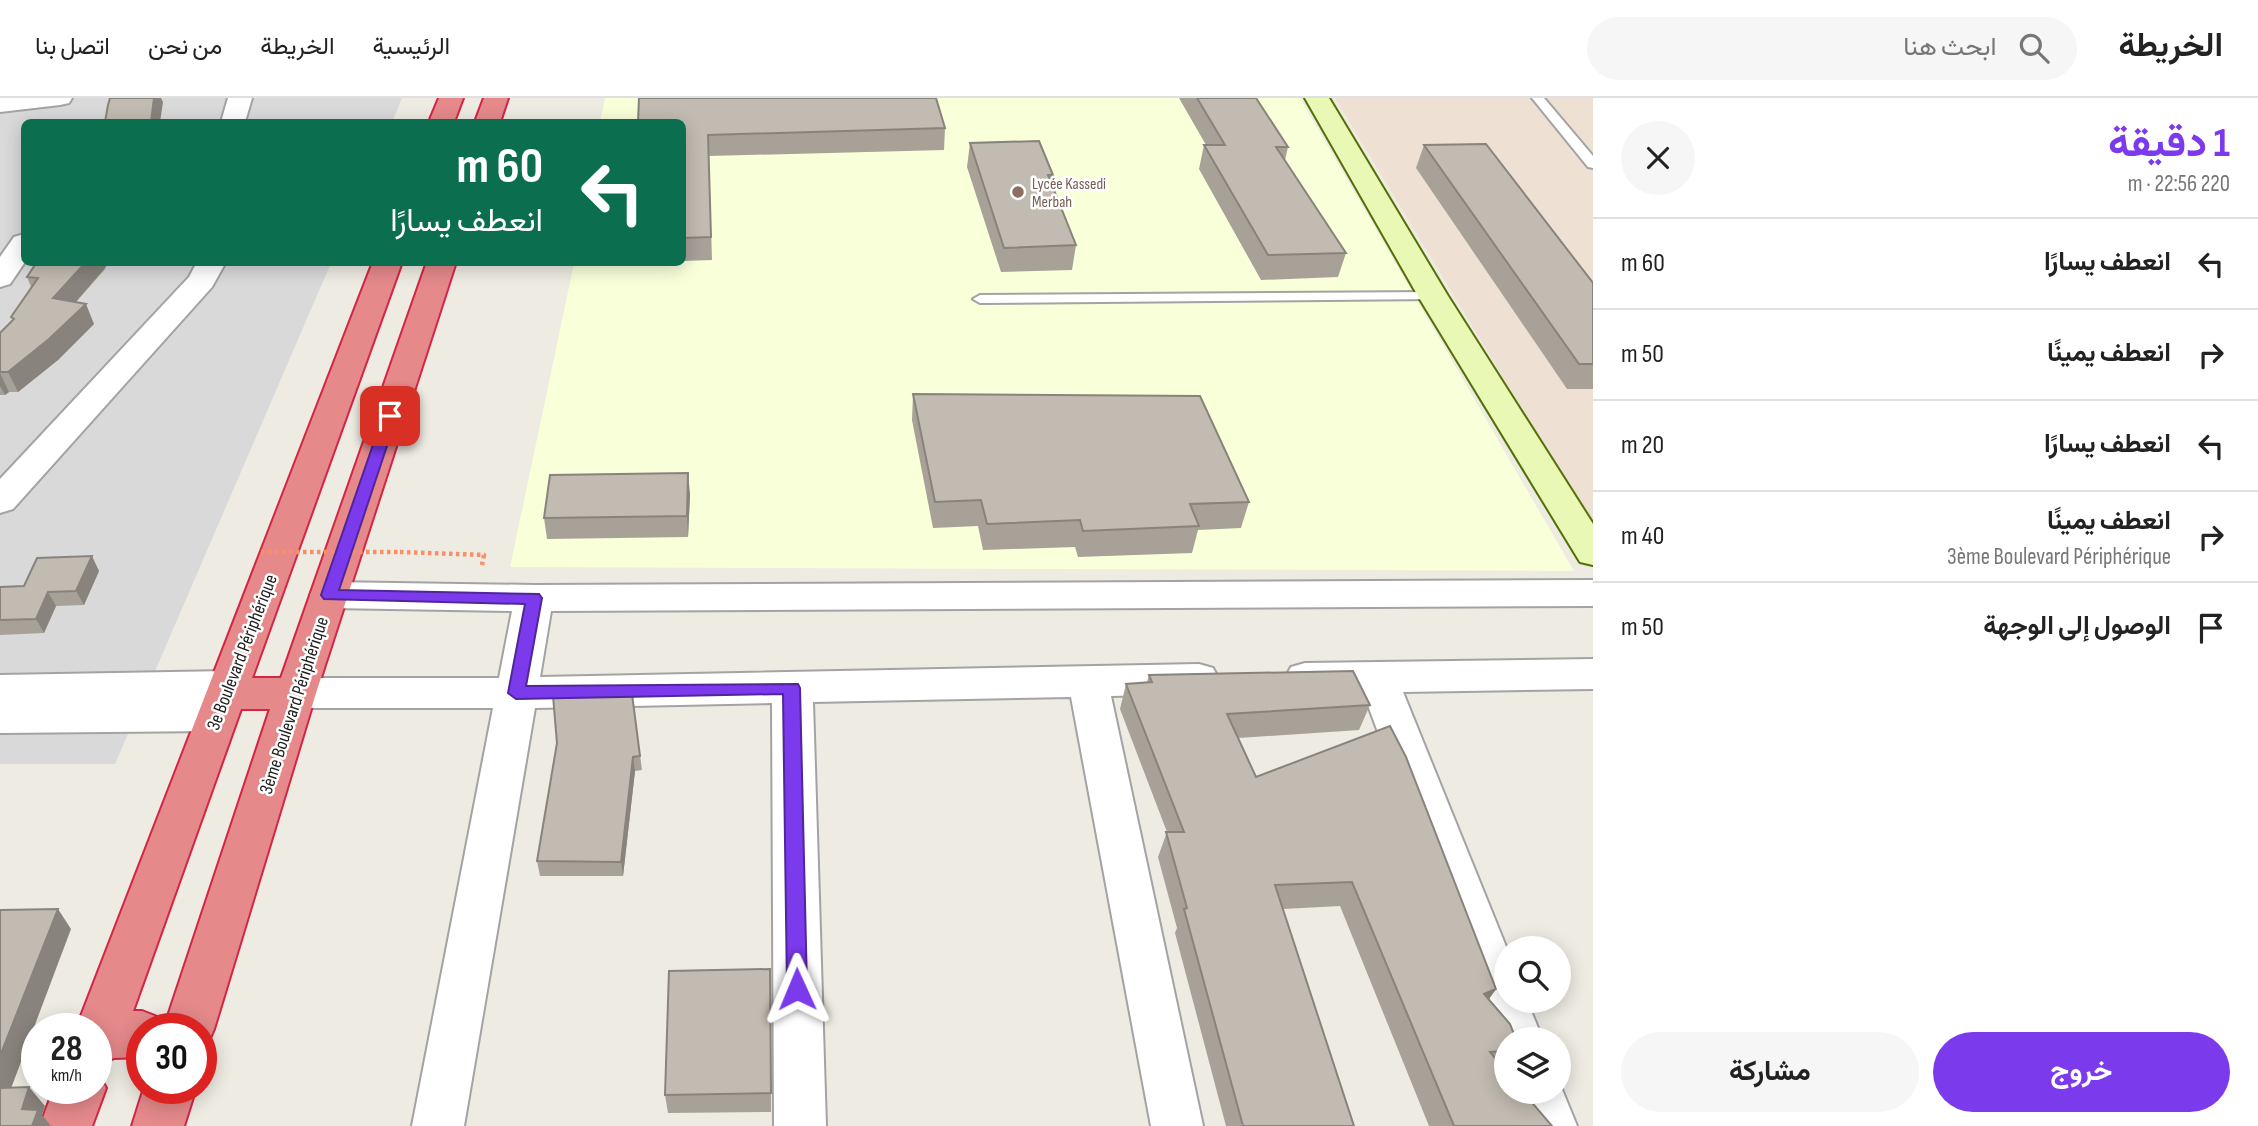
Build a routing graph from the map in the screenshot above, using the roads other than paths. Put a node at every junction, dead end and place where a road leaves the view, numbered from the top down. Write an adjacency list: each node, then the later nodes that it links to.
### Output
1 (58, 98): 7 (street); 8 (street)
2 (240, 98): 9 (street)
3 (451, 98): 10 (highway)
4 (496, 98): 11 (highway)
5 (1317, 98): 18 (street)
6 (1538, 98): 12 (lane)
7 (0, 105)
8 (52, 119)
9 (234, 119)
10 (443, 119)
11 (489, 119)
12 (1593, 164)
13 (21, 247): 17 (street)
14 (210, 266): 20 (street)
15 (386, 266): 23 (highway, 3e Boulevard Périphérique)
16 (441, 266): 24 (highway, 3ème Boulevard Périphérique)
17 (0, 278)
18 (1433, 296): 19 (lane); 21 (street)
19 (981, 299)
20 (0, 500)
21 (1593, 553)
22 (1593, 593): 25 (street)
23 (262, 595): 24 (highway); 33 (highway, 3e Boulevard Périphérique)
24 (329, 595): 25 (street); 31 (highway, 3ème Boulevard Périphérique)
25 (534, 598): 32 (street)
26 (1593, 674): 27 (street)
27 (1377, 676): 28 (street); 36 (street)
28 (1088, 681): 29 (street); 45 (street)
29 (792, 688): 32 (street); 44 (street)
30 (0, 690): 33 (street)
31 (296, 693): 32 (street); 33 (highway); 35 (highway, 3ème Boulevard Périphérique)
32 (516, 693): 43 (street)
33 (223, 698): 34 (street); 37 (highway, 3e Boulevard Périphérique)
34 (0, 717)
35 (194, 1013)
36 (1513, 1027)
37 (112, 1038)
38 (74, 1104): 41 (highway)
39 (165, 1104): 42 (highway)
40 (1543, 1104): 46 (street)
41 (66, 1126)
42 (158, 1126)
43 (438, 1126)
44 (800, 1126)
45 (1177, 1126)
46 (1551, 1126)

